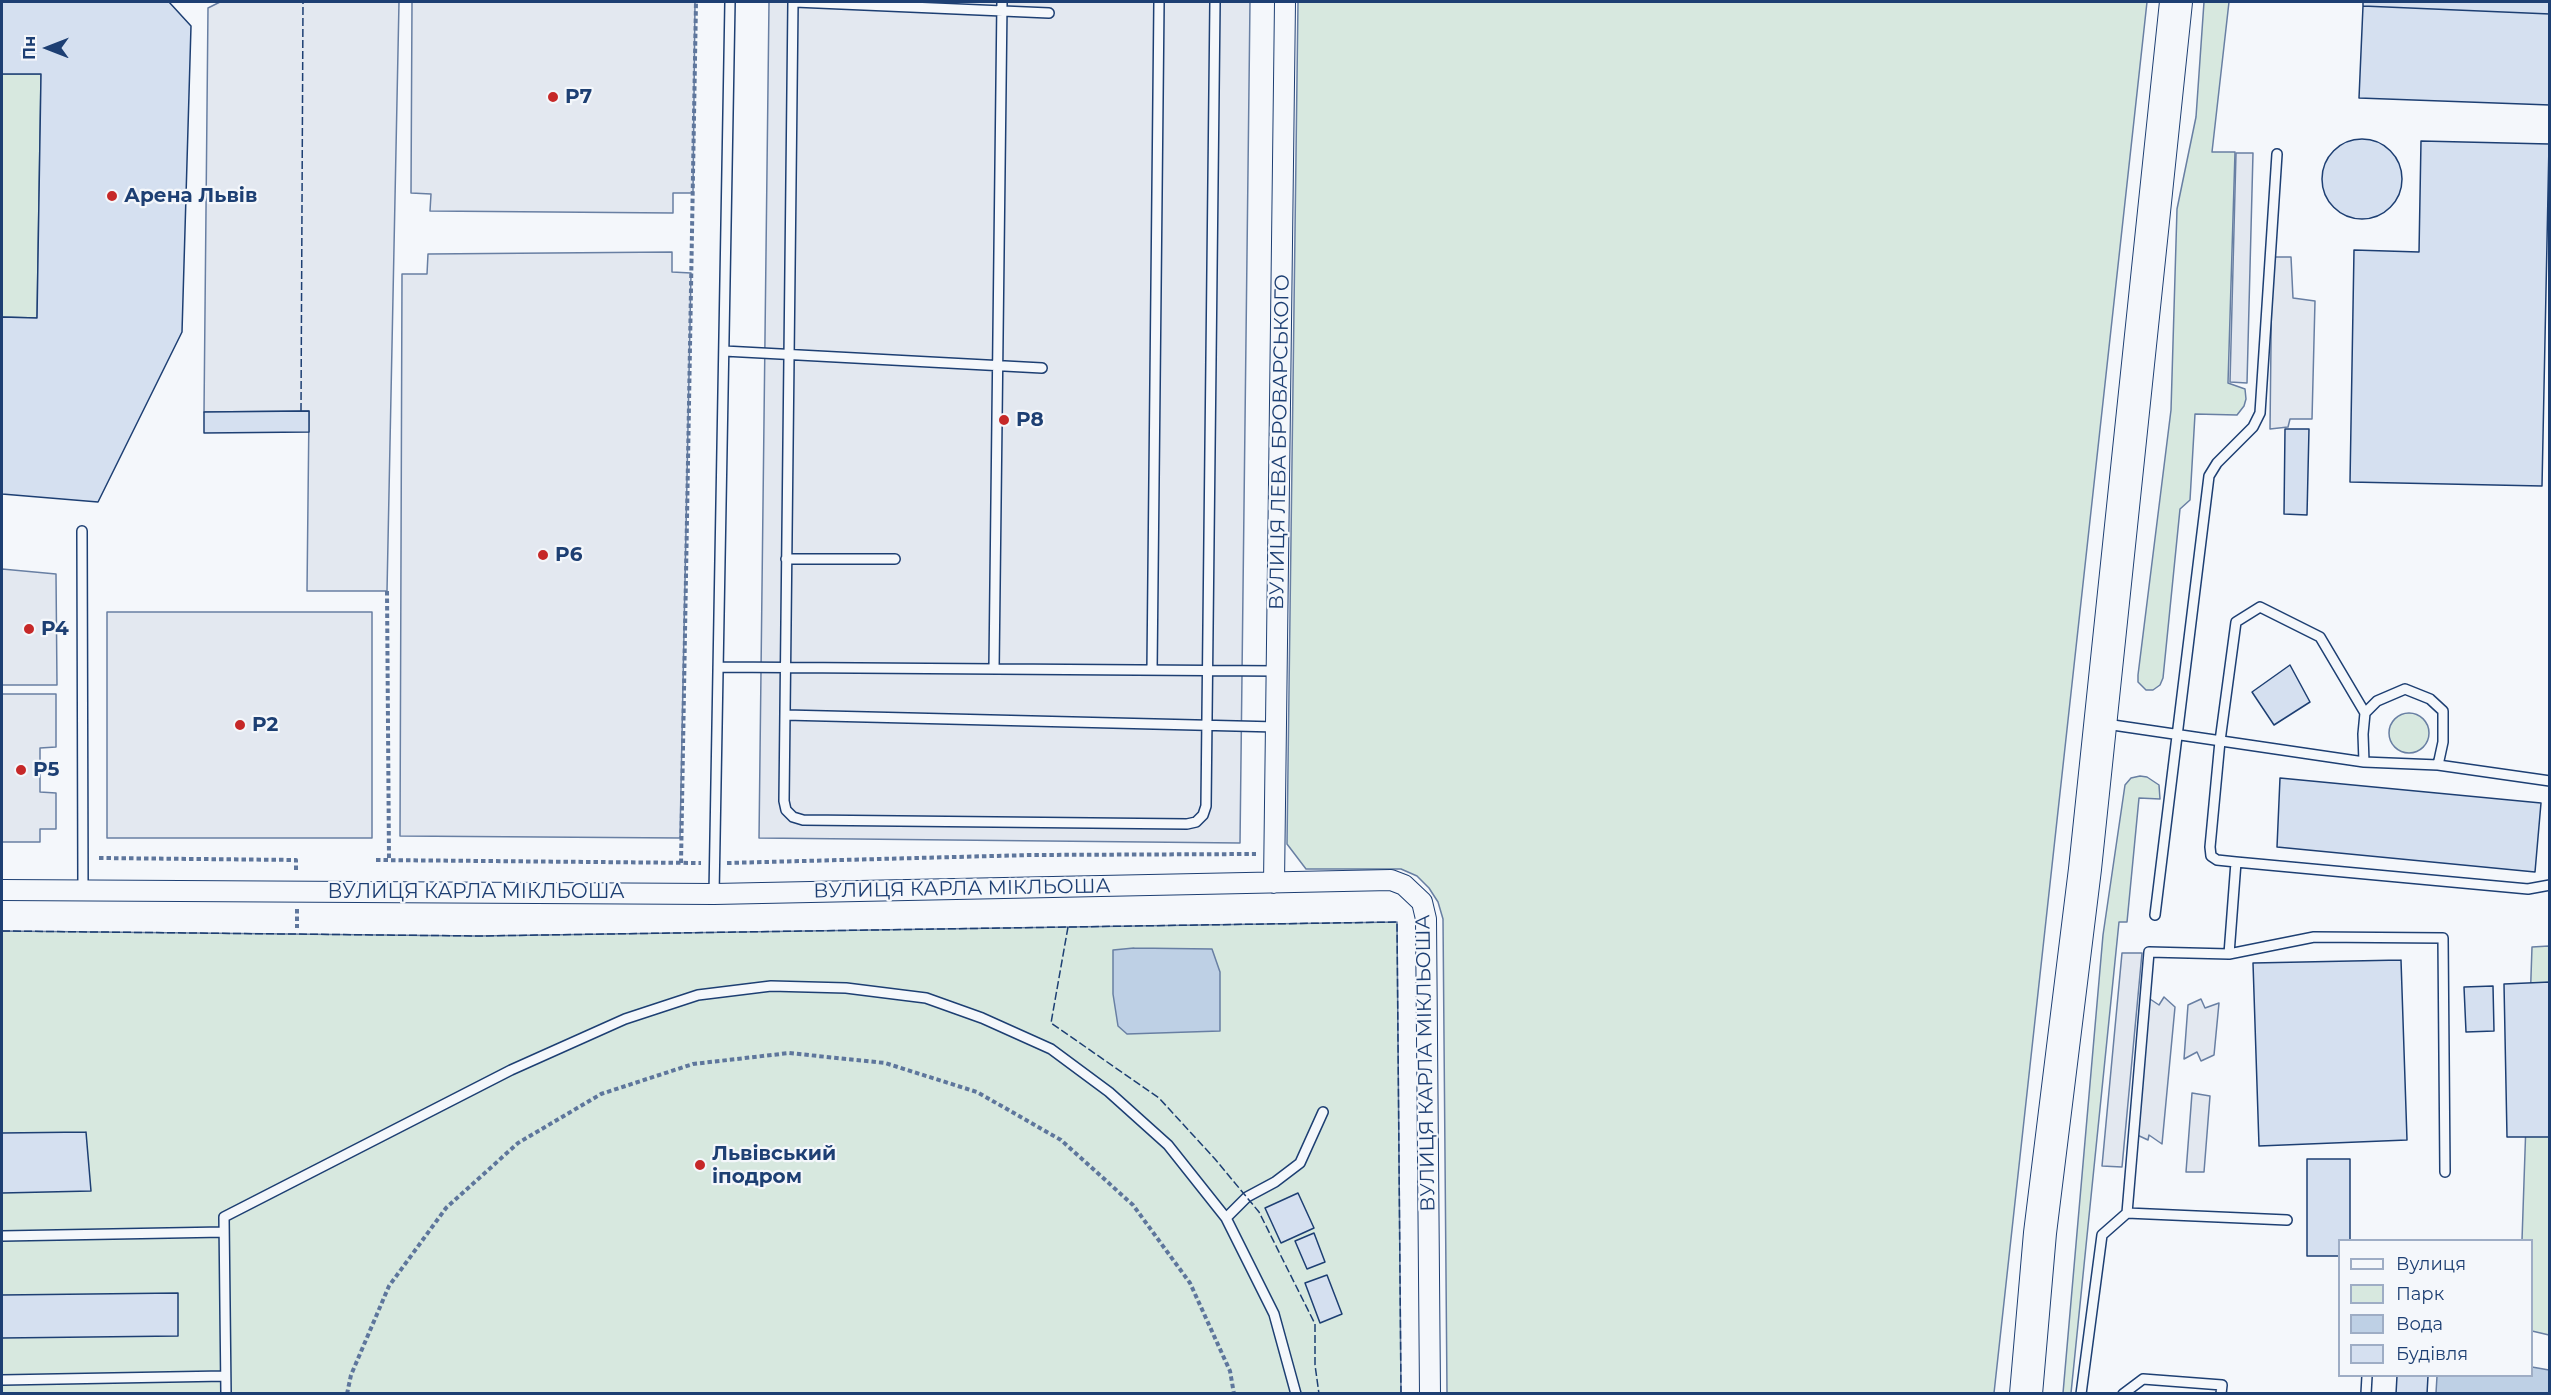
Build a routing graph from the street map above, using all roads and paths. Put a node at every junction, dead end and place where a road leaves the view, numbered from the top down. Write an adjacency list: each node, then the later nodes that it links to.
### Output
1 (696, 2): 41 (path)
2 (730, 2): 11 (lane)
3 (794, 2): 8 (lane); 12 (lane)
4 (1159, 2): 22 (lane)
5 (1215, 2): 23 (lane)
6 (1285, 2): 24 (street, ВУЛИЦЯ ЛЕВА БРОВАРСЬКОГО)
7 (2176, 2): 27 (highway)
8 (1002, 6): 9 (lane); 13 (lane)
9 (1049, 13)
10 (2277, 154): 30 (lane)
11 (724, 351): 12 (lane); 19 (lane)
12 (789, 354): 13 (lane); 16 (lane)
13 (998, 365): 14 (lane); 21 (lane)
14 (1042, 368)
15 (82, 531): 46 (lane)
16 (786, 559): 17 (lane); 20 (lane)
17 (895, 559)
18 (387, 591): 39 (path)
19 (718, 667): 20 (lane); 42 (lane)
20 (785, 668): 21 (lane); 26 (lane)
21 (994, 669): 22 (lane)
22 (1152, 670): 23 (lane)
23 (1207, 671): 24 (lane); 28 (lane)
24 (1277, 671): 29 (street, ВУЛИЦЯ ЛЕВА БРОВАРСЬКОГО)
25 (2365, 713): 31 (lane); 32 (lane); 33 (lane)
26 (785, 715): 28 (lane); 28 (lane)
27 (2100, 723): 30 (lane); 65 (highway)
28 (1206, 725): 29 (lane)
29 (1276, 727): 35 (street, ВУЛИЦЯ ЛЕВА БРОВАРСЬКОГО)
30 (2177, 734): 31 (lane); 48 (lane)
31 (2220, 741): 32 (lane); 40 (lane)
32 (2364, 762): 33 (lane)
33 (2438, 765): 34 (lane)
34 (2550, 781)
35 (1275, 854): 42 (path); 43 (street, ВУЛИЦЯ ЛЕВА БРОВАРСЬКОГО)
36 (99, 858): 37 (path)
37 (296, 860)
38 (376, 860): 39 (path)
39 (389, 860): 41 (path)
40 (2236, 862): 44 (lane); 49 (lane)
41 (681, 863): 42 (path)
42 (713, 863): 47 (lane)
43 (1274, 883): 47 (street, ВУЛИЦЯ КАРЛА МІКЛЬОША); 64 (street, ВУЛИЦЯ КАРЛА МІКЛЬОША)
44 (2550, 885)
45 (2, 890): 46 (street, ВУЛИЦЯ КАРЛА МІКЛЬОША)
46 (83, 890): 47 (street, ВУЛИЦЯ КАРЛА МІКЛЬОША)
47 (714, 894)
48 (2155, 915)
49 (2229, 954): 51 (lane); 52 (lane)
50 (1323, 1112): 53 (lane)
51 (2445, 1172)
52 (2127, 1213): 54 (lane); 66 (lane)
53 (1226, 1218): 55 (lane); 63 (lane)
54 (2287, 1220)
55 (224, 1232): 56 (lane); 57 (lane)
56 (2, 1236)
57 (225, 1376): 59 (lane); 60 (lane)
58 (2367, 1377): 69 (lane)
59 (2, 1380)
60 (226, 1394)
61 (347, 1394): 62 (path)
62 (1234, 1394)
63 (1296, 1394)
64 (1430, 1394)
65 (2026, 1394)
66 (2081, 1394)
67 (2123, 1394): 68 (lane)
68 (2221, 1394)
69 (2366, 1394)

